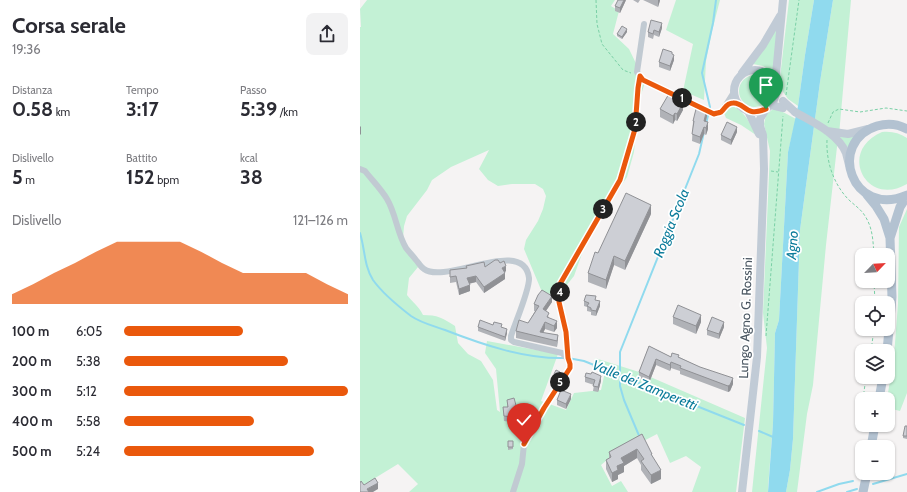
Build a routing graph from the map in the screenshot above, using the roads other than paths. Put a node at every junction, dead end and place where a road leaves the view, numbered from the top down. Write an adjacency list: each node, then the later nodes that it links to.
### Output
1 (783, 0): 2 (main road, Lungo Agno G. Rossini)
2 (781, 13): 4 (main road, Lungo Agno G. Rossini); 5 (main road, Lungo Agno G. Rossini)
3 (644, 24): 9 (street)
4 (742, 73): 5 (main road); 6 (main road, Lungo Agno G. Rossini)
5 (776, 88): 8 (main road); 10 (main road, Lungo Agno G. Rossini)
6 (734, 92): 7 (main road, Lungo Agno G. Rossini); 9 (street)
7 (739, 104): 9 (street); 11 (main road, Lungo Agno G. Rossini)
8 (784, 104): 10 (main road); 14 (main road, bridge)
9 (725, 106)
10 (768, 107): 11 (main road); 15 (main road, Lungo Agno G. Rossini)
11 (748, 111): 15 (main road, Lungo Agno G. Rossini)
12 (870, 128): 13 (main road); 14 (main road); 16 (main road)
13 (907, 128)
14 (827, 131): 16 (main road)
15 (763, 145): 23 (main road, Lungo Agno G. Rossini)
16 (849, 166): 18 (main road)
17 (360, 170): 22 (street)
18 (867, 195): 19 (main road); 20 (main road)
19 (907, 195): 20 (main road)
20 (890, 238): 21 (main road)
21 (888, 344)
22 (513, 492)
23 (742, 492)

